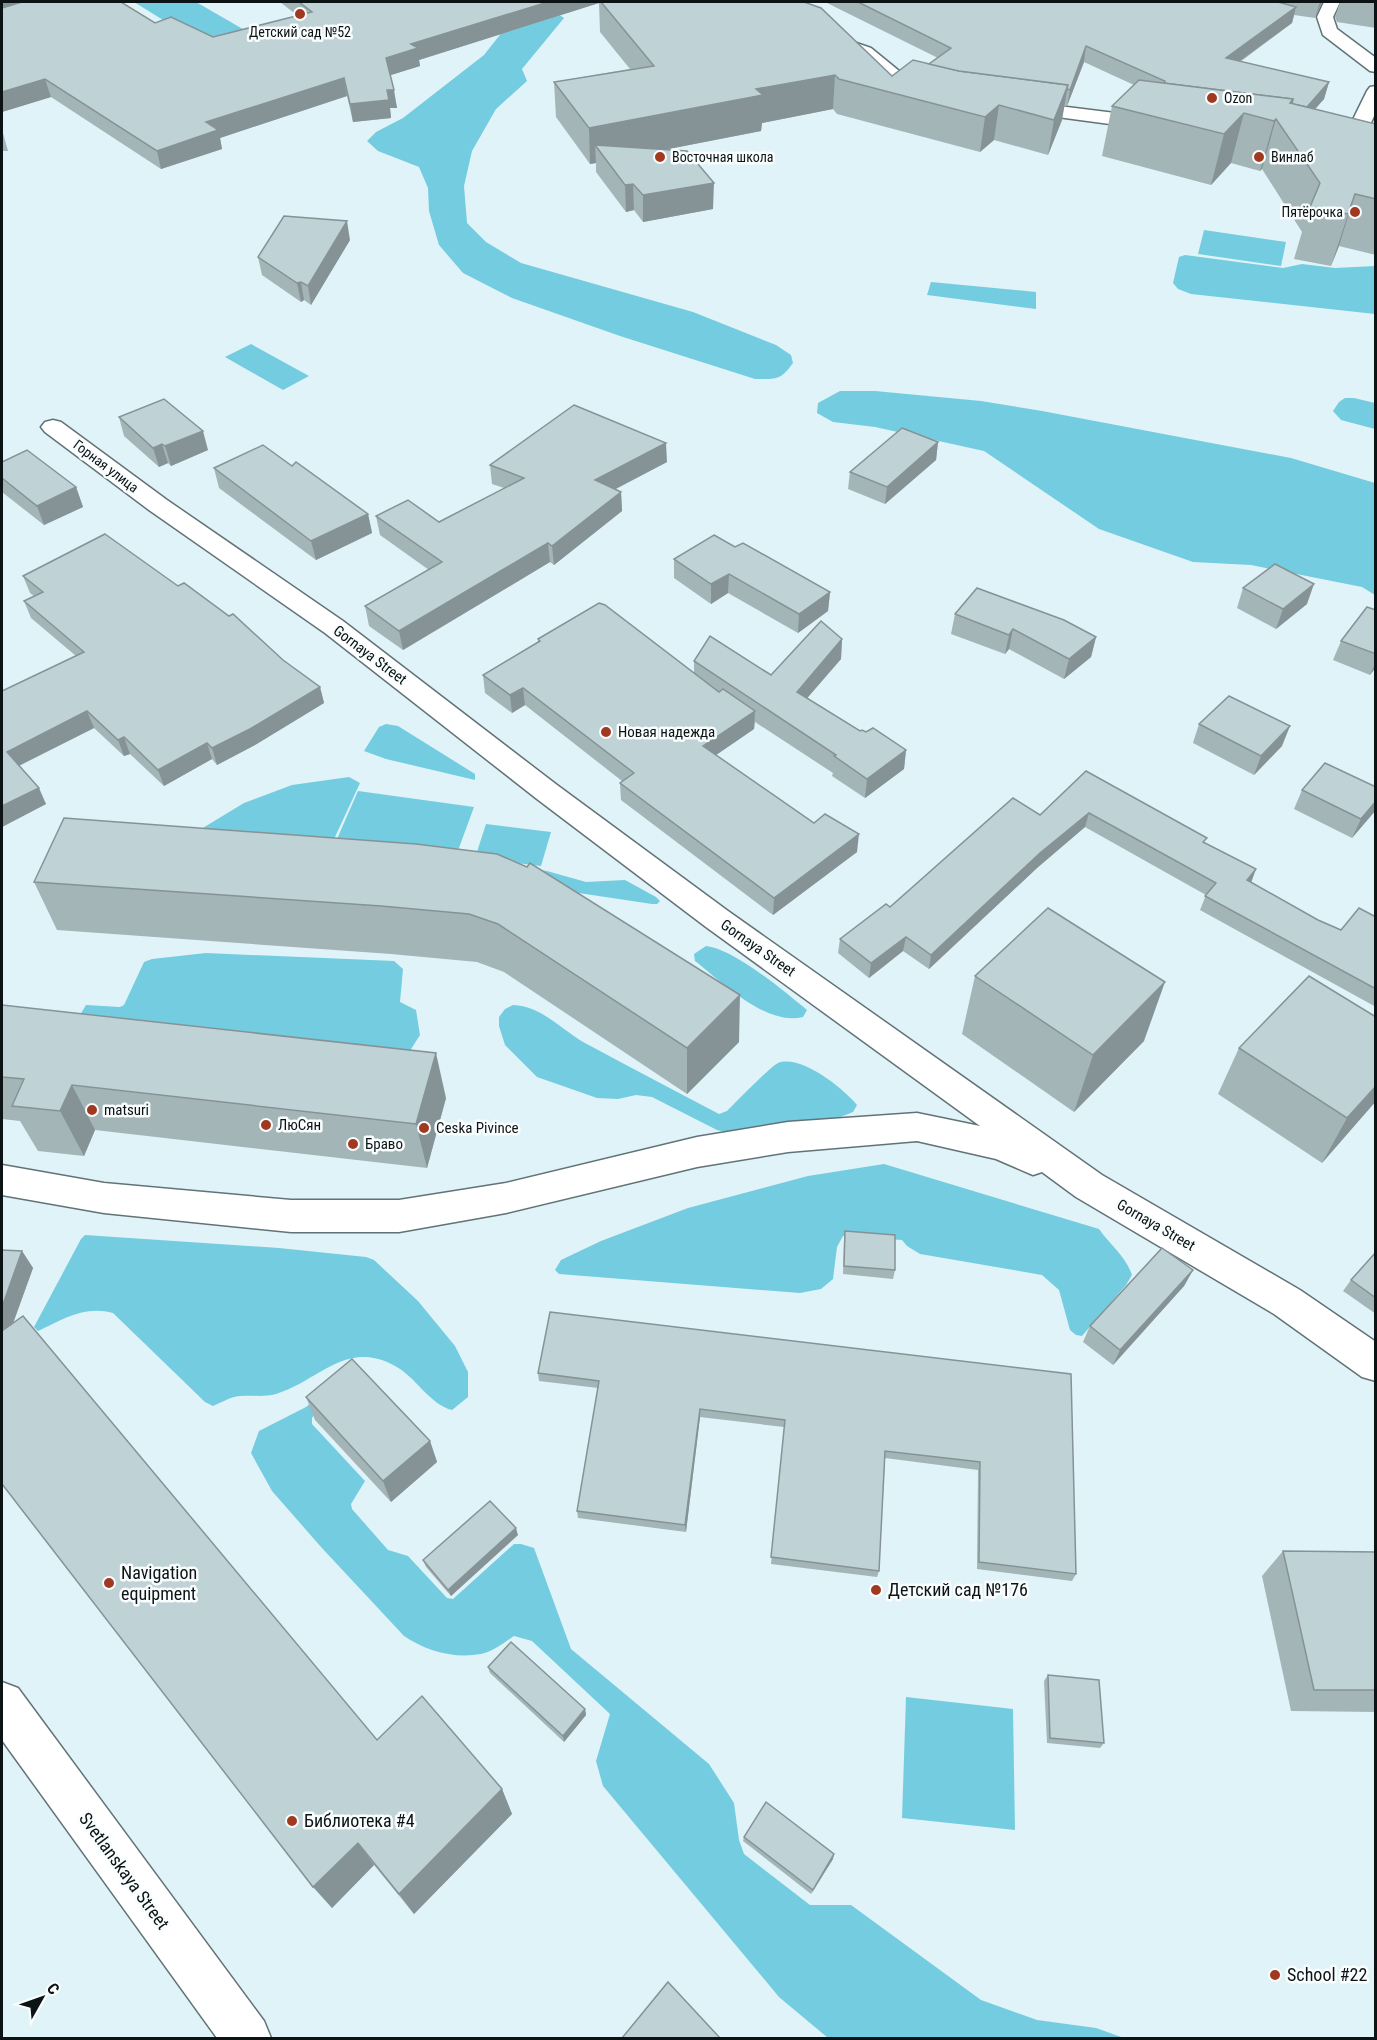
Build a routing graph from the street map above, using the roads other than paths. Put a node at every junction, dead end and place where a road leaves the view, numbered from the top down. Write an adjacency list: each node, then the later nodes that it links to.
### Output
1 (1332, 2): 4 (street)
2 (824, 35): 3 (street)
3 (865, 52): 5 (street); 7 (street)
4 (1376, 67)
5 (938, 77)
6 (1376, 91): 11 (street)
7 (945, 96)
8 (1007, 105): 9 (street)
9 (1169, 126)
10 (1334, 128): 11 (street)
11 (1357, 131): 12 (street)
12 (1325, 147)
13 (53, 427): 15 (street, Gornaya Street)
14 (2, 1180): 15 (street)
15 (1089, 1186): 16 (street, Gornaya Street)
16 (1376, 1364)
17 (2, 1704): 18 (street, Svetlanskaya Street)
18 (247, 2038)

